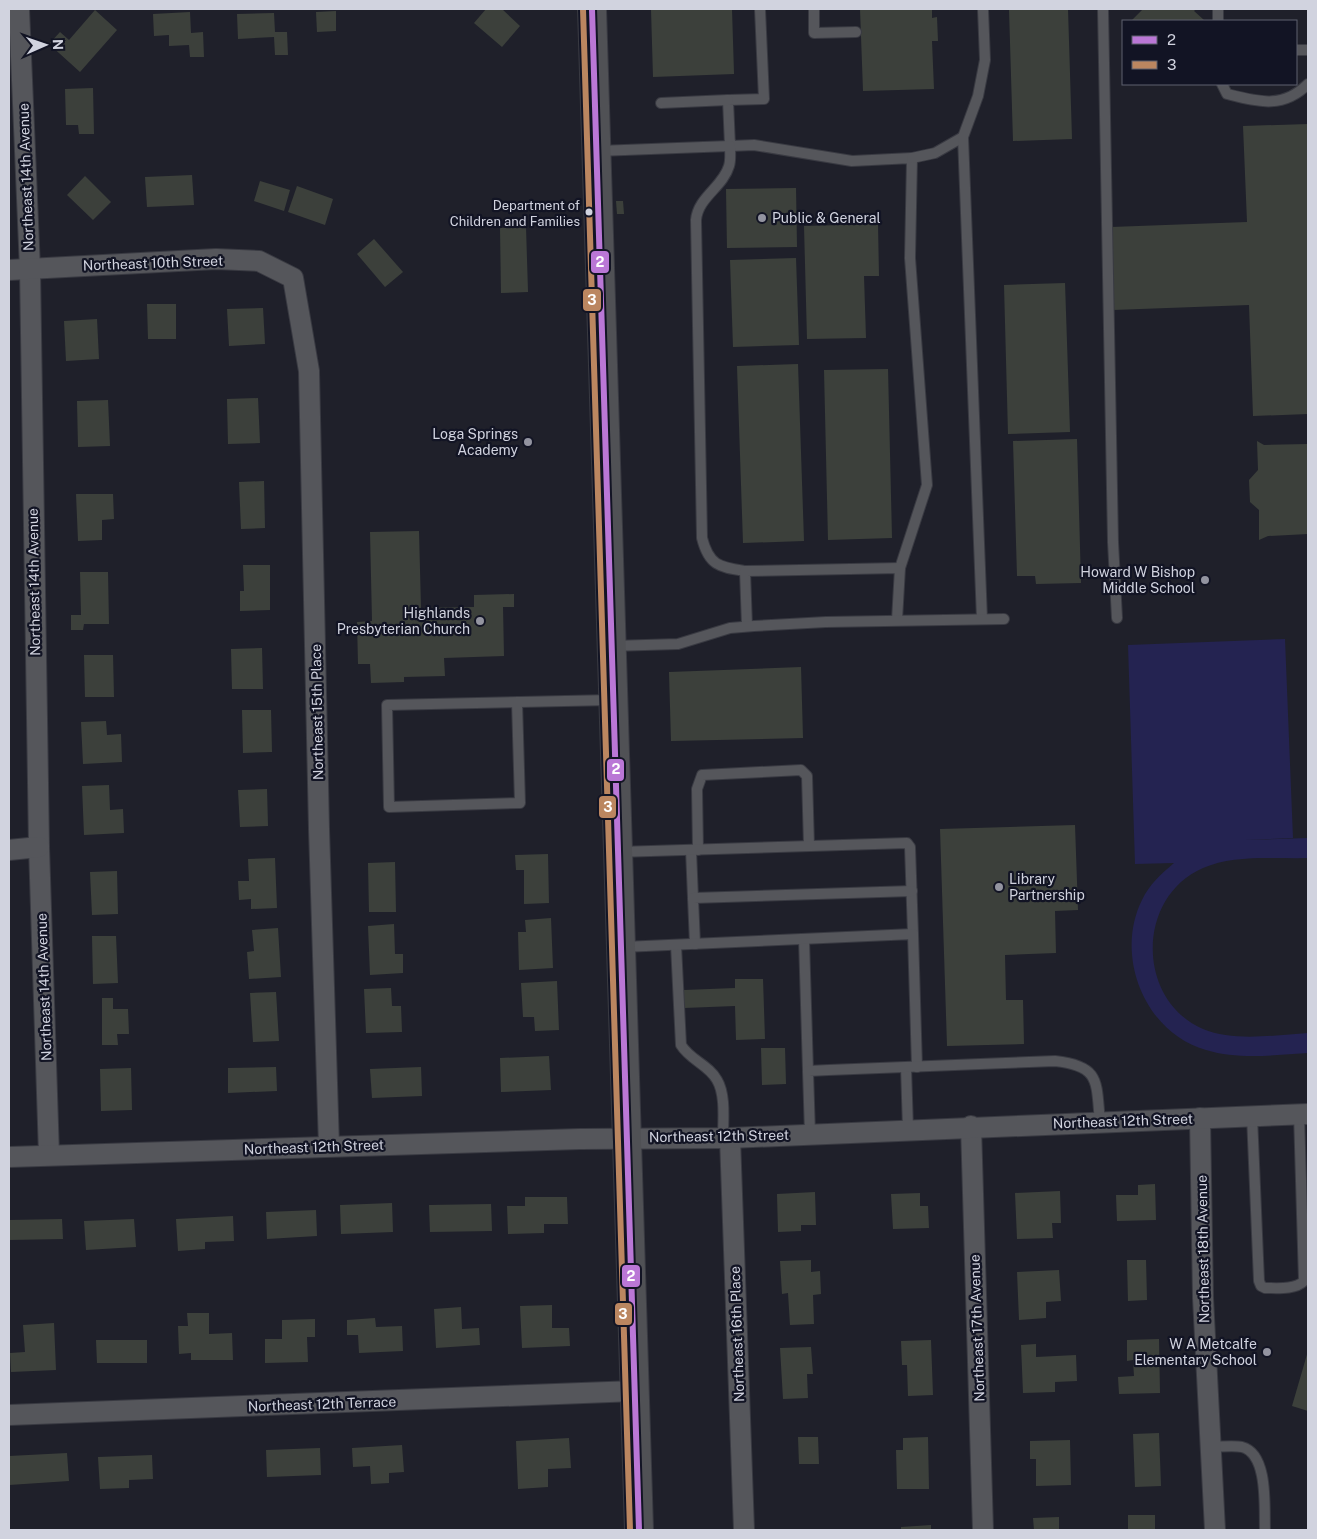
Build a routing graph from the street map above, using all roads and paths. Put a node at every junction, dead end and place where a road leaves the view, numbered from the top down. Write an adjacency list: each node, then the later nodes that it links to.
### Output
1 (19, 9): 16 (street, Northeast 14th Avenue)
2 (592, 9): 14 (street)
3 (760, 9): 10 (lane)
4 (814, 9): 7 (lane)
5 (983, 9): 12 (lane)
6 (1103, 9): 21 (lane)
7 (856, 32)
8 (1308, 84): 9 (lane)
9 (1222, 85)
10 (728, 100): 11 (lane); 13 (lane)
11 (661, 103)
12 (962, 137): 15 (lane); 22 (lane)
13 (730, 146): 14 (lane); 15 (lane); 20 (lane)
14 (597, 151): 26 (street)
15 (912, 158): 19 (lane)
16 (30, 269): 17 (street, Northeast 10th Street); 18 (street, Northeast 10th Street); 30 (street, Northeast 14th Avenue)
17 (9, 270)
18 (293, 278): 53 (street, Northeast 15th Place)
19 (900, 568): 20 (lane); 24 (lane)
20 (745, 571): 25 (lane)
21 (1117, 618)
22 (982, 619): 23 (lane); 24 (lane)
23 (1004, 619)
24 (896, 620): 25 (lane)
25 (747, 626): 26 (lane)
26 (611, 646): 27 (street)
27 (612, 700): 28 (lane); 33 (street)
28 (517, 702): 28 (lane)
29 (809, 846): 32 (lane); 32 (lane); 34 (lane)
30 (38, 847): 31 (street); 54 (street, Northeast 14th Avenue)
31 (9, 850)
32 (694, 850): 33 (lane); 35 (lane)
33 (617, 852): 40 (street)
34 (912, 891): 35 (lane); 36 (lane)
35 (693, 898): 38 (lane)
36 (913, 934): 37 (lane); 42 (lane)
37 (804, 939): 38 (lane); 43 (lane)
38 (695, 944): 39 (lane)
39 (676, 945): 40 (lane); 52 (lane)
40 (620, 947): 51 (street)
41 (906, 1067): 42 (lane); 43 (lane); 49 (lane)
42 (917, 1067): 47 (lane)
43 (808, 1071): 50 (lane)
44 (1303, 1114): 45 (street, Northeast 12th Street); 45 (lane)
45 (1252, 1116): 46 (street, Northeast 12th Street)
46 (1200, 1118): 47 (street, Northeast 12th Street); 58 (street, Northeast 18th Avenue)
47 (1100, 1122): 48 (street, Northeast 12th Street)
48 (971, 1126): 49 (street, Northeast 12th Street); 61 (street, Northeast 17th Avenue)
49 (908, 1130): 50 (street, Northeast 12th Street)
50 (810, 1134): 52 (street, Northeast 12th Street)
51 (626, 1138): 52 (street, Northeast 12th Street); 53 (street, Northeast 12th Street); 56 (street)
52 (727, 1138): 60 (street, Northeast 16th Place)
53 (328, 1146): 54 (street, Northeast 12th Street)
54 (49, 1155): 55 (street, Northeast 12th Street)
55 (9, 1157)
56 (635, 1391): 57 (street, Northeast 12th Terrace); 59 (street)
57 (9, 1415)
58 (1211, 1448): 62 (street, Northeast 18th Avenue); 63 (lane)
59 (638, 1530)
60 (744, 1530)
61 (983, 1530)
62 (1215, 1530)
63 (1265, 1530)

